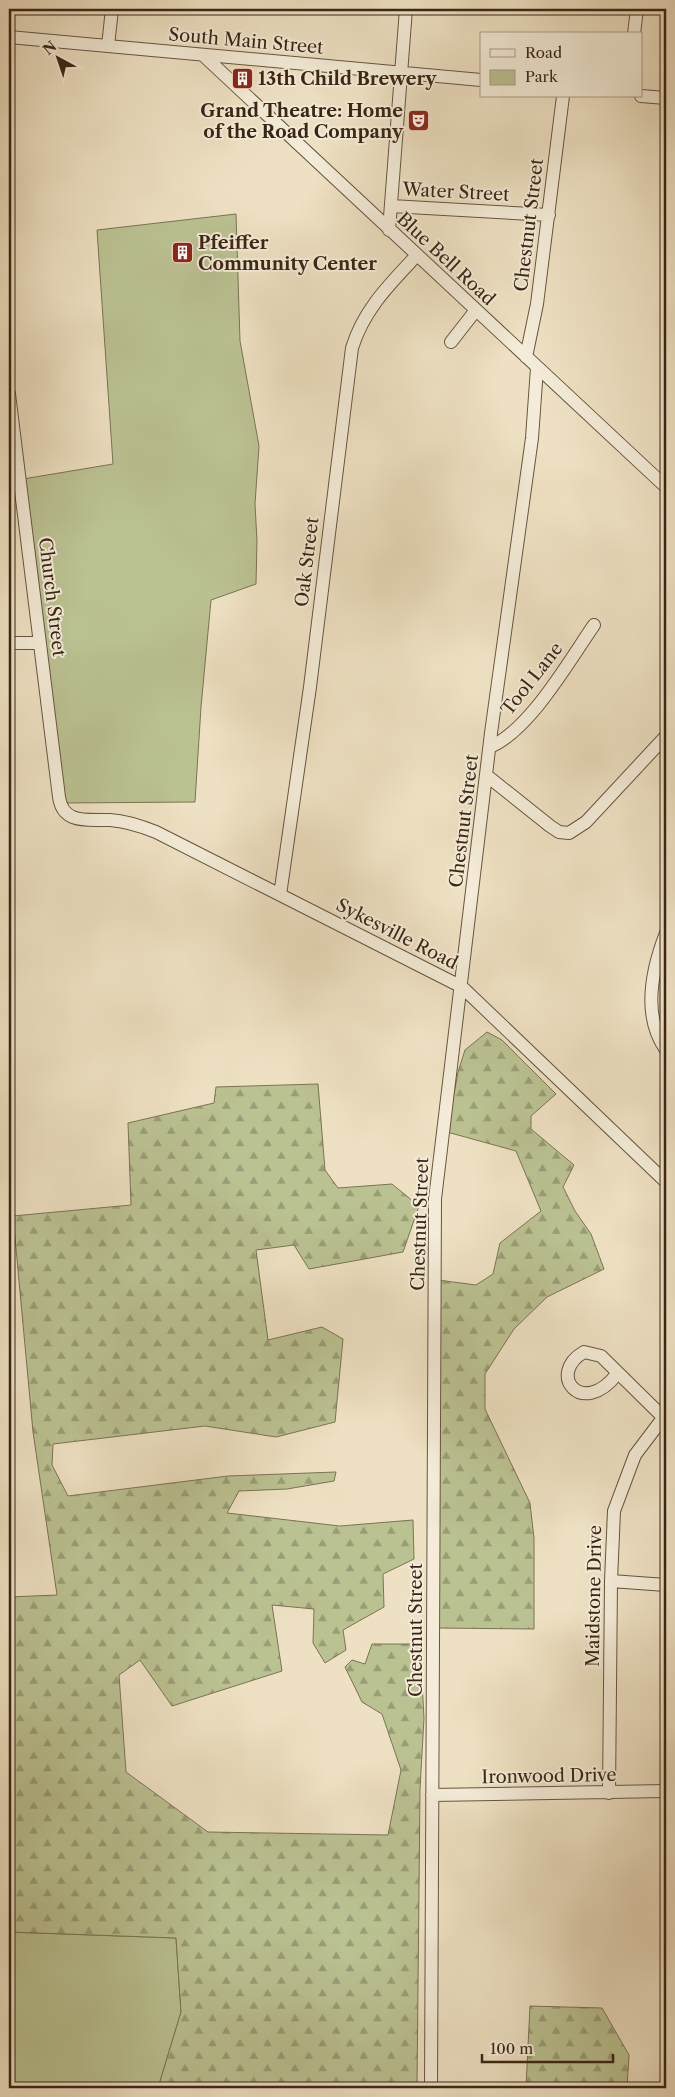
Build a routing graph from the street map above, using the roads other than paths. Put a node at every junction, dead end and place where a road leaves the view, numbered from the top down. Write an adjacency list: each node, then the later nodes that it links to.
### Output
1 (112, 9): 6 (street)
2 (406, 9): 8 (street)
3 (637, 9): 4 (street)
4 (634, 32)
5 (9, 36): 6 (street, South Main Street)
6 (108, 46): 7 (street, South Main Street)
7 (203, 55): 8 (street, South Main Street); 15 (street, Blue Bell Road)
8 (400, 71): 9 (street, South Main Street); 13 (street)
9 (480, 80)
10 (642, 96): 12 (street)
11 (563, 98): 14 (street, Chestnut Street)
12 (666, 98)
13 (391, 206): 14 (street, Water Street); 15 (street)
14 (549, 215): 19 (street, Chestnut Street)
15 (389, 230): 16 (street, Blue Bell Road)
16 (417, 255): 17 (street, Blue Bell Road); 31 (street, Oak Street)
17 (476, 310): 18 (street); 19 (street, Blue Bell Road)
18 (451, 342)
19 (526, 357): 20 (street, Blue Bell Road)
20 (538, 368): 22 (street, Blue Bell Road); 28 (street, Chestnut Street)
21 (9, 394): 23 (street, Church Street)
22 (666, 487)
23 (15, 503): 26 (street, Church Street)
24 (594, 625): 28 (street, Tool Lane)
25 (9, 643): 26 (street)
26 (40, 643): 30 (street, Church Street)
27 (665, 741): 29 (street)
28 (490, 747): 29 (street, Chestnut Street)
29 (486, 775): 33 (street, Chestnut Street)
30 (60, 805): 31 (street, Sykesville Road)
31 (280, 894): 33 (street, Sykesville Road)
32 (666, 933): 34 (street)
33 (462, 987): 35 (street, Sykesville Road); 42 (street, Chestnut Street)
34 (666, 1050)
35 (666, 1182)
36 (617, 1374): 37 (street)
37 (665, 1415): 38 (street, Maidstone Drive)
38 (611, 1581): 39 (street); 41 (street, Maidstone Drive)
39 (666, 1585)
40 (666, 1791): 41 (street, Ironwood Drive)
41 (609, 1793): 42 (street, Ironwood Drive)
42 (432, 1795): 43 (street, Chestnut Street)
43 (431, 2088)

